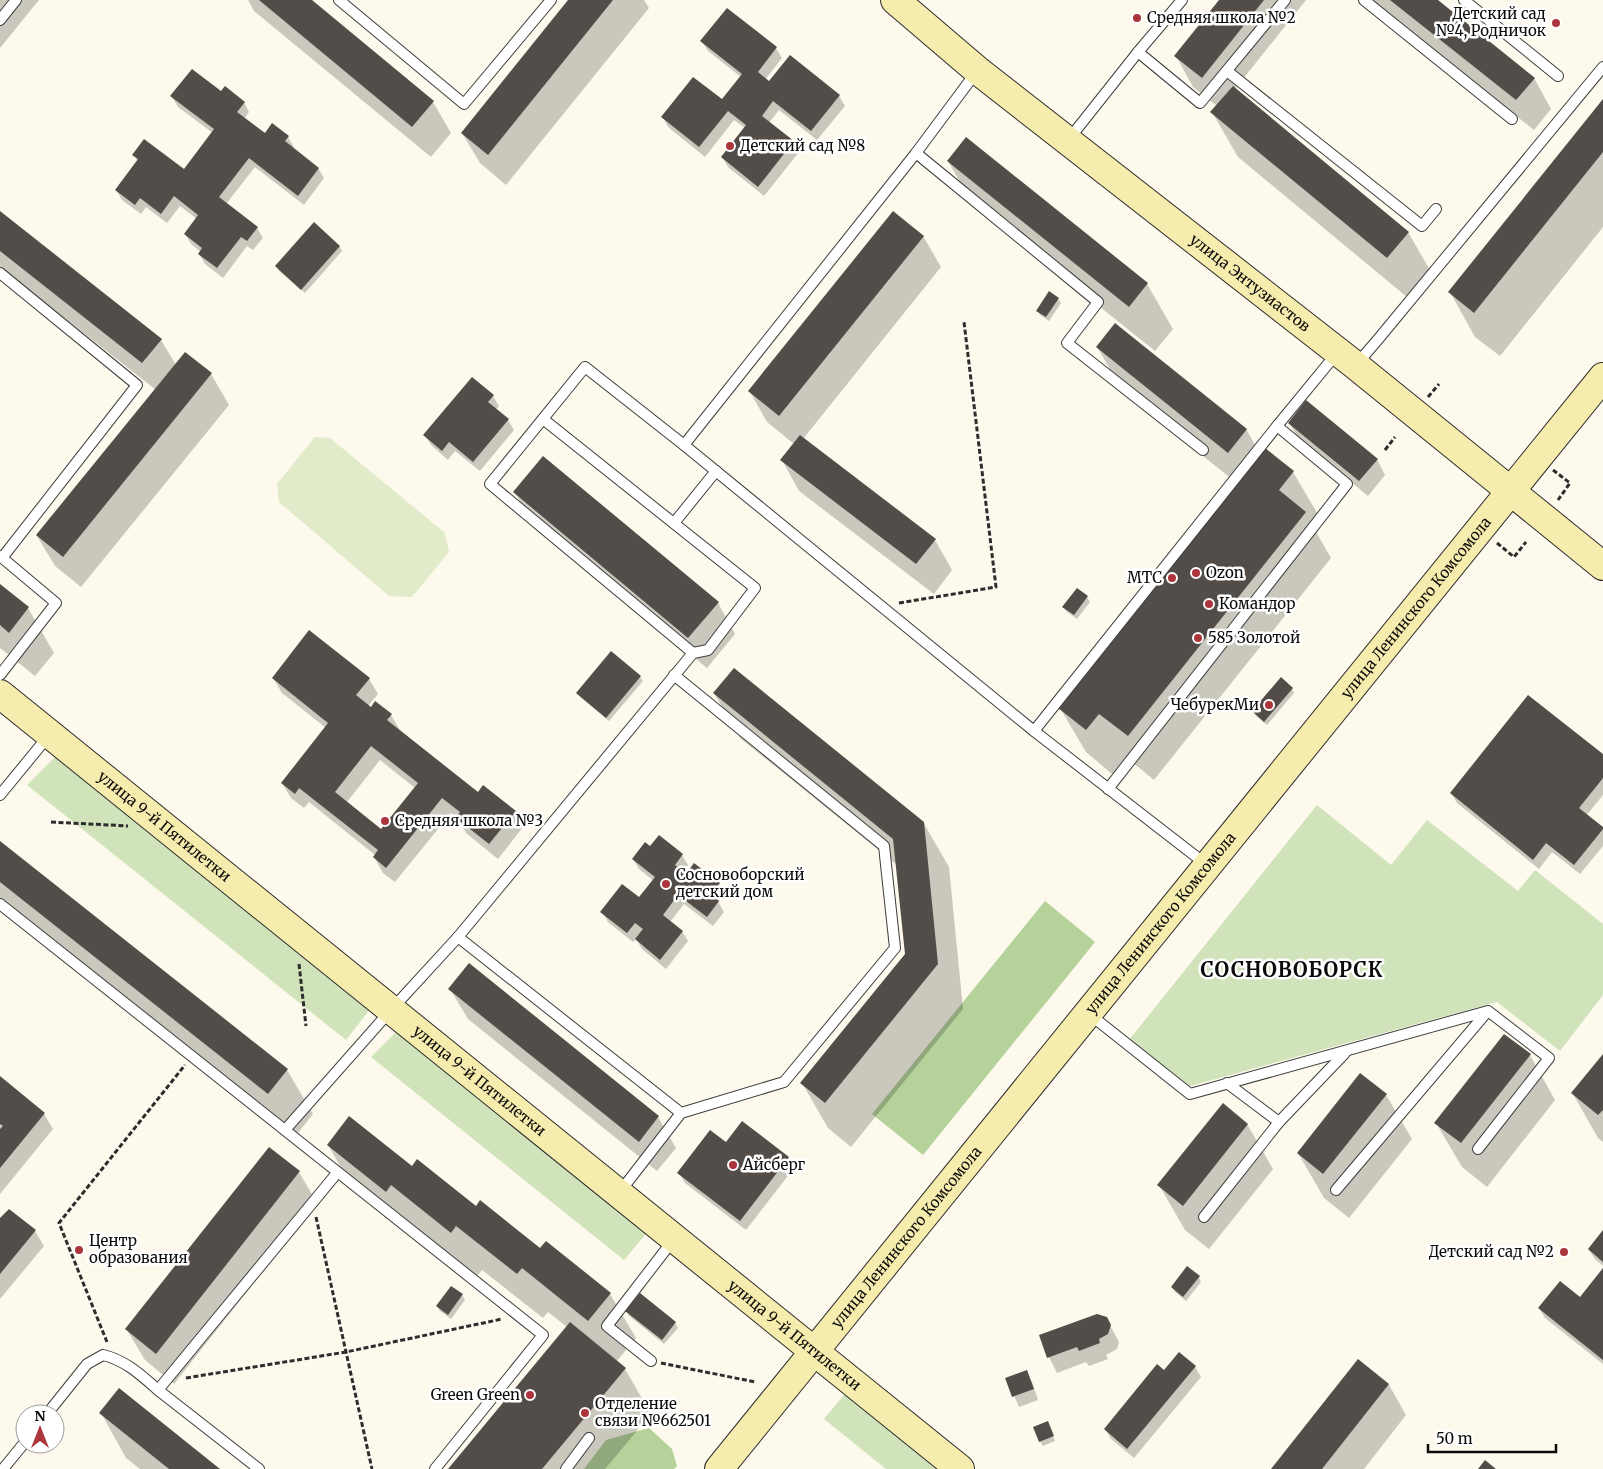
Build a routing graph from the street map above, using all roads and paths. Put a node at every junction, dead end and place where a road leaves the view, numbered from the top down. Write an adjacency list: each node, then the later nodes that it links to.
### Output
1 (16, 0): 9 (lane)
2 (339, 0): 3 (lane)
3 (551, 0)
4 (895, 0): 12 (street, улица Энтузиастов)
5 (1182, 0): 10 (lane)
6 (1285, 0): 13 (lane)
7 (1364, 0): 15 (lane)
8 (1464, 0): 14 (lane)
9 (0, 20)
10 (1138, 52): 13 (lane); 16 (lane)
11 (1603, 67): 21 (lane)
12 (977, 70): 16 (street, улица Энтузиастов); 17 (lane)
13 (1228, 71): 18 (lane)
14 (1558, 76)
15 (1512, 119)
16 (1068, 141): 21 (street, улица Энтузиастов)
17 (916, 153): 28 (lane); 29 (lane)
18 (1436, 210)
19 (0, 273): 38 (lane)
20 (964, 322): 40 (path)
21 (1346, 359): 26 (lane); 33 (street, улица Энтузиастов)
22 (1603, 377): 33 (street, улица Ленинского Комсомола)
23 (1439, 384): 24 (path)
24 (1424, 401)
25 (543, 419): 28 (lane); 35 (lane); 41 (lane)
26 (1277, 426): 45 (lane); 47 (lane)
27 (1395, 437): 30 (path)
28 (684, 445): 32 (lane)
29 (1203, 450)
30 (1385, 450)
31 (1550, 468): 34 (path)
32 (716, 471): 35 (lane); 40 (lane)
33 (1511, 492): 39 (street, улица Энтузиастов); 51 (street, улица Ленинского Комсомола)
34 (1558, 500)
35 (674, 523): 41 (lane)
36 (1526, 542): 37 (path)
37 (1497, 543)
38 (1, 557): 42 (lane)
39 (1603, 566)
40 (881, 606): 45 (lane)
41 (693, 653): 43 (lane)
42 (0, 675)
43 (674, 676): 54 (lane); 62 (lane)
44 (0, 694): 46 (street, улица 9-й Пятилетки)
45 (1034, 731): 47 (lane)
46 (50, 734): 48 (lane); 50 (street, улица 9-й Пятилетки)
47 (1108, 789): 51 (lane)
48 (0, 795)
49 (51, 822): 50 (path)
50 (165, 827): 53 (street, улица 9-й Пятилетки)
51 (1208, 866): 57 (street, улица Ленинского Комсомола)
52 (0, 904): 60 (lane)
53 (296, 933): 55 (street, улица 9-й Пятилетки); 58 (path)
54 (458, 937): 55 (lane); 62 (lane)
55 (391, 1010): 64 (lane); 68 (street, улица 9-й Пятилетки)
56 (1488, 1011): 59 (lane); 65 (lane); 67 (lane)
57 (1088, 1013): 61 (lane); 73 (street, улица Ленинского Комсомола)
58 (306, 1026)
59 (1346, 1052): 61 (lane); 63 (lane)
60 (192, 1056): 64 (lane); 75 (path)
61 (1227, 1083): 63 (lane)
62 (681, 1113): 68 (lane)
63 (1280, 1122): 70 (lane)
64 (285, 1130): 66 (lane)
65 (1478, 1149)
66 (337, 1172): 69 (lane); 72 (lane)
67 (1336, 1190)
68 (619, 1194): 71 (street, улица 9-й Пятилетки)
69 (313, 1202): 74 (path); 77 (lane)
70 (1204, 1217)
71 (674, 1239): 73 (street, улица 9-й Пятилетки); 76 (lane)
72 (518, 1316): 74 (path); 86 (lane)
73 (814, 1351): 88 (street, улица Ленинского Комсомола); 89 (street, улица 9-й Пятилетки)
74 (346, 1352): 77 (path); 85 (path)
75 (103, 1355): 79 (lane); 80 (lane)
76 (651, 1361): 78 (path)
77 (166, 1381): 79 (lane)
78 (755, 1382)
79 (158, 1390): 84 (lane)
80 (55, 1404)
81 (589, 1438): 87 (lane)
82 (16, 1454): 83 (lane)
83 (4, 1469)
84 (259, 1469)
85 (372, 1469)
86 (435, 1469)
87 (566, 1469)
88 (719, 1469)
89 (960, 1469)

